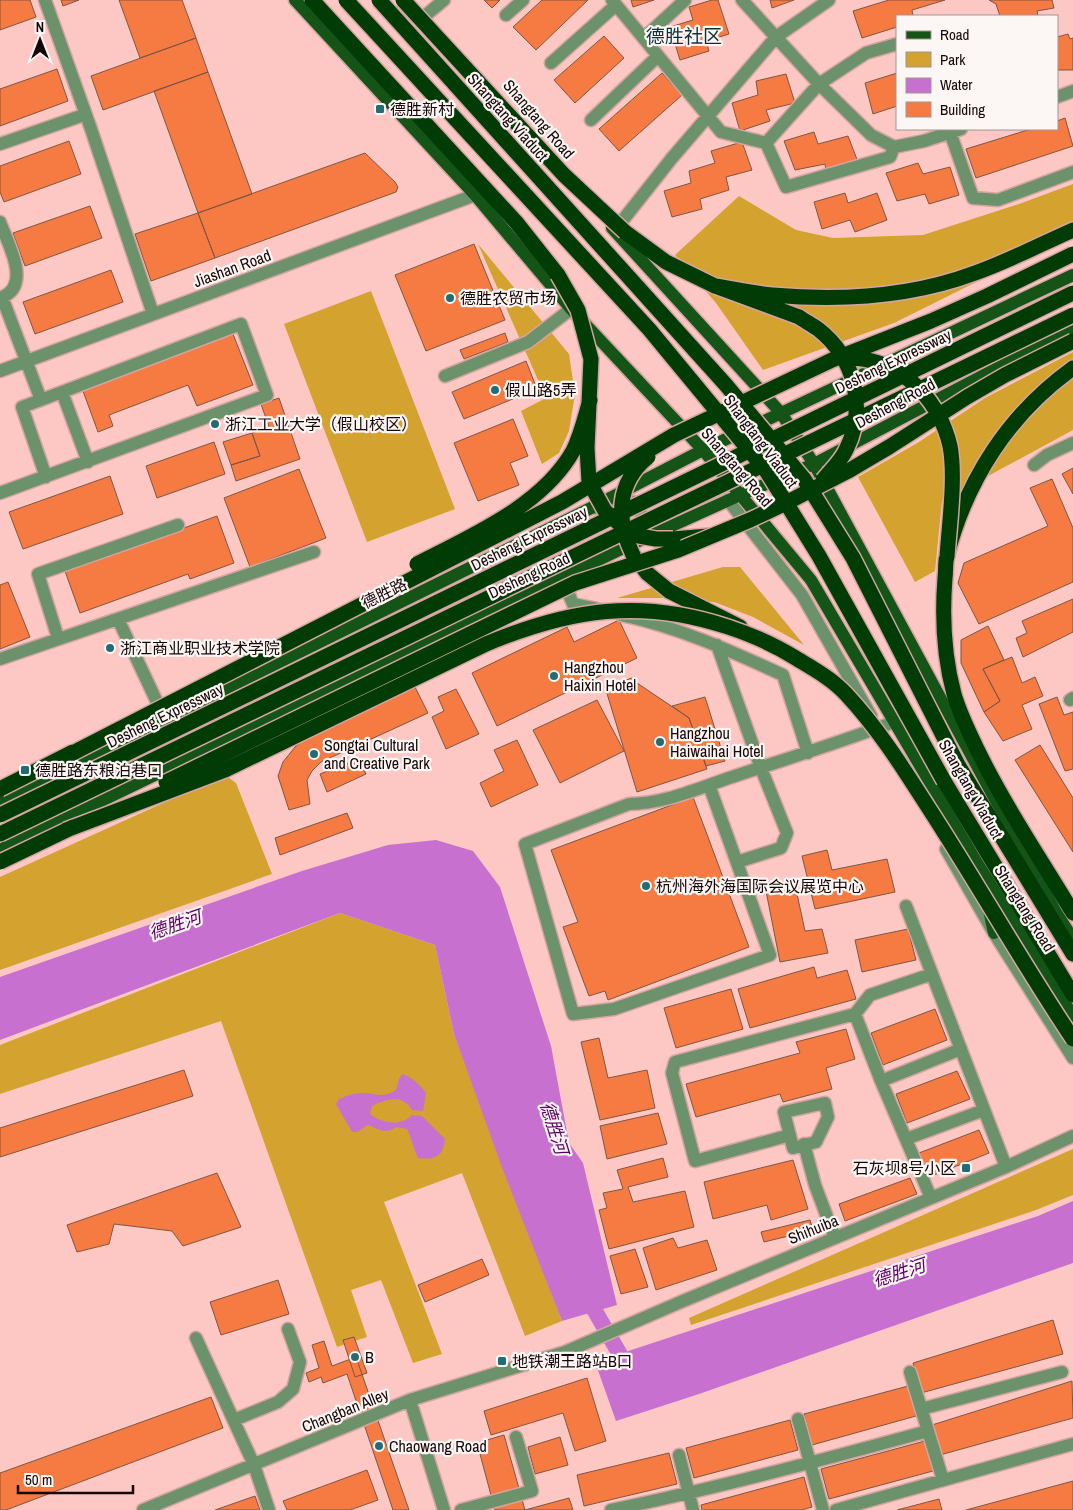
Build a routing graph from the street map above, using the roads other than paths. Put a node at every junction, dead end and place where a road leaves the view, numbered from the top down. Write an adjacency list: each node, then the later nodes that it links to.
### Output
1 (45, 0): 42 (street)
2 (294, 0): 32 (main road, Shangtang Road)
3 (312, 0): 53 (highway, bridge)
4 (346, 0): 100 (highway, Shangtang Viaduct, bridge)
5 (379, 0): 98 (highway, Shangtang Viaduct, bridge)
6 (403, 0): 38 (highway, bridge)
7 (413, 0): 14 (main road, Shangtang Road)
8 (444, 0): 14 (street)
9 (523, 0): 15 (street)
10 (685, 0): 17 (street)
11 (742, 0): 16 (street)
12 (829, 0): 16 (street)
13 (614, 2): 17 (street); 20 (street)
14 (426, 15): 34 (main road, Shangtang Road)
15 (506, 15)
16 (776, 37): 21 (street); 24 (street)
17 (644, 38): 19 (street)
18 (896, 44): 21 (street)
19 (658, 56): 24 (street); 26 (street)
20 (551, 63)
21 (818, 84): 28 (street); 30 (street)
22 (1073, 91): 23 (street)
23 (1058, 96)
24 (708, 116): 28 (street); 34 (street)
25 (78, 117): 29 (street)
26 (591, 120)
27 (956, 131): 30 (street); 31 (street)
28 (766, 143): 30 (street)
29 (0, 144)
30 (894, 148)
31 (1073, 172)
32 (475, 195): 41 (main road, Shangtang Road); 42 (street, Jiashan Road)
33 (0, 222): 40 (street)
34 (615, 230): 54 (main road, Shangtang Road)
35 (1073, 230): 38 (highway)
36 (1073, 254): 46 (highway, bridge)
37 (1073, 275): 54 (main road)
38 (715, 286): 62 (highway, bridge)
39 (1073, 293): 87 (highway, Desheng Expressway, bridge)
40 (1, 297): 47 (street)
41 (571, 309): 50 (street); 57 (main road, Shangtang Road)
42 (153, 314): 47 (street, Jiashan Road)
43 (1073, 315): 89 (highway, bridge)
44 (1073, 331): 59 (main road, Desheng Road)
45 (1073, 340): 62 (highway, bridge)
46 (832, 360): 55 (highway, bridge); 71 (highway, bridge)
47 (26, 362): 49 (street, Jiashan Road); 52 (street)
48 (1073, 368): 71 (highway, bridge)
49 (0, 371)
50 (445, 376)
51 (62, 392): 52 (street); 58 (street); 58 (street)
52 (40, 400): 61 (street)
53 (590, 400): 68 (highway, bridge); 82 (highway, bridge)
54 (780, 413): 57 (main road, 德胜路); 59 (main road, Shangtang Road)
55 (674, 435): 74 (highway, bridge); 82 (highway, bridge)
56 (1073, 443): 60 (street)
57 (703, 450): 64 (main road, Shangtang Road); 66 (main road, 德胜路)
58 (88, 462): 61 (street)
59 (814, 464): 64 (main road, Desheng Road); 97 (main road, Shangtang Road)
60 (1034, 465)
61 (46, 477): 63 (street)
62 (817, 486): 68 (highway, bridge)
63 (0, 493)
64 (740, 495): 65 (main road, Desheng Road); 79 (main road, Shangtang Road)
65 (728, 500): 69 (main road, Desheng Road); 80 (street)
66 (592, 508): 69 (street); 78 (main road, 德胜路)
67 (178, 525): 75 (street)
68 (712, 535): 88 (highway, bridge)
69 (625, 547): 72 (main road, Desheng Road)
70 (314, 552): 73 (street)
71 (947, 557): 95 (highway)
72 (562, 577): 76 (street); 90 (main road, Desheng Road)
73 (118, 618): 75 (street); 78 (street)
74 (759, 637): 88 (highway, bridge); 103 (highway, bridge)
75 (58, 638): 77 (street)
76 (716, 645): 81 (street); 83 (street)
77 (0, 658)
78 (165, 719): 86 (main road, 德胜路)
79 (894, 722): 80 (street); 93 (main road, Shangtang Road)
80 (878, 728): 81 (street); 96 (street)
81 (808, 753): 83 (street)
82 (65, 757): 85 (highway, bridge)
83 (761, 768): 84 (street); 92 (street)
84 (709, 785): 92 (street); 92 (street)
85 (0, 789)
86 (0, 800)
87 (0, 815)
88 (66, 830): 91 (highway, bridge)
89 (0, 834)
90 (0, 850)
91 (0, 862)
92 (736, 862)
93 (979, 866): 96 (main road); 102 (main road, Shangtang Road)
94 (906, 906): 99 (street)
95 (1073, 913)
96 (994, 933): 105 (street)
97 (1073, 939)
98 (1073, 954)
99 (932, 974): 101 (street); 104 (street)
100 (1073, 994)
101 (855, 1014): 106 (street); 108 (street)
102 (1073, 1016)
103 (1073, 1039)
104 (961, 1049): 106 (street); 107 (street)
105 (1073, 1058)
106 (881, 1081): 110 (street)
107 (984, 1110): 110 (street); 112 (street)
108 (790, 1135): 111 (street); 111 (street)
109 (1073, 1136): 112 (street, Shihuiba)
110 (906, 1139): 113 (street)
111 (804, 1144): 114 (street)
112 (1006, 1167): 113 (street, Shihuiba)
113 (931, 1198): 114 (street, Shihuiba)
114 (835, 1238): 117 (street, Shihuiba)
115 (288, 1329): 123 (street)
116 (196, 1338): 123 (street)
117 (565, 1352): 120 (street, Changban Alley)
118 (910, 1372): 121 (street)
119 (1062, 1372): 121 (street)
120 (410, 1400): 129 (street, Changban Alley); 134 (street)
121 (921, 1409): 124 (street)
122 (798, 1419): 128 (street)
123 (234, 1420): 129 (street)
124 (928, 1431): 128 (street); 130 (street)
125 (516, 1437): 135 (street)
126 (1073, 1444): 130 (street)
127 (679, 1455): 131 (street)
128 (810, 1464): 131 (street); 138 (street)
129 (254, 1465): 132 (street, Changban Alley); 133 (street)
130 (943, 1480): 139 (street)
131 (688, 1494): 136 (street); 137 (street)
132 (143, 1510)
133 (269, 1510)
134 (444, 1510)
135 (461, 1510)
136 (611, 1510)
137 (692, 1510)
138 (823, 1510)
139 (836, 1510)

